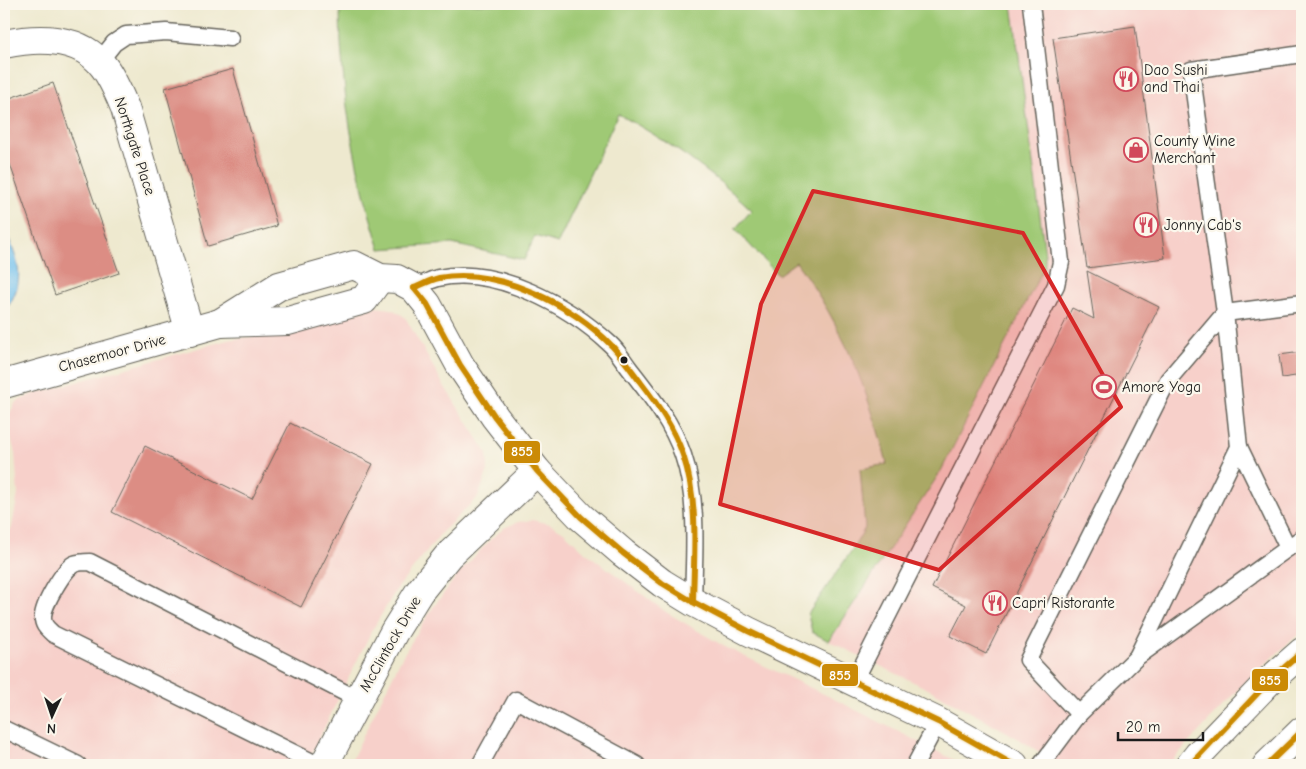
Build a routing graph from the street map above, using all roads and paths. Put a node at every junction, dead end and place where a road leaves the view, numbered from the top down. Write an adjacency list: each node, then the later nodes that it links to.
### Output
1 (1031, 4): 20 (lane)
2 (230, 38): 5 (lane)
3 (4, 44): 5 (street, Northgate Place)
4 (1302, 54): 9 (lane)
5 (99, 62): 11 (street, Northgate Place)
6 (380, 278): 7 (street); 10 (street, Chasemoor Drive); 10 (street, Chasemoor Drive)
7 (414, 288): 14 (street); 17 (lane)
8 (1302, 302): 9 (lane)
9 (1225, 313): 13 (lane); 22 (lane)
10 (220, 323): 11 (street, Chasemoor Drive)
11 (190, 332): 12 (street, Chasemoor Drive)
12 (4, 384)
13 (1239, 447): 16 (lane); 19 (lane)
14 (537, 471): 17 (street); 21 (street, McClintock Drive)
15 (1302, 538): 16 (lane)
16 (1288, 548): 19 (lane)
17 (693, 602): 20 (street)
18 (1302, 652): 34 (street)
19 (1137, 657): 22 (lane)
20 (854, 682): 23 (street)
21 (359, 700): 27 (lane); 28 (street, McClintock Drive)
22 (1079, 714): 33 (lane)
23 (938, 722): 31 (lane); 32 (street)
24 (4, 729): 26 (lane)
25 (1302, 731): 35 (street)
26 (78, 765)
27 (318, 765)
28 (324, 765)
29 (480, 765): 30 (lane)
30 (637, 765)
31 (915, 765)
32 (1014, 765)
33 (1041, 765)
34 (1190, 765)
35 (1267, 765)

